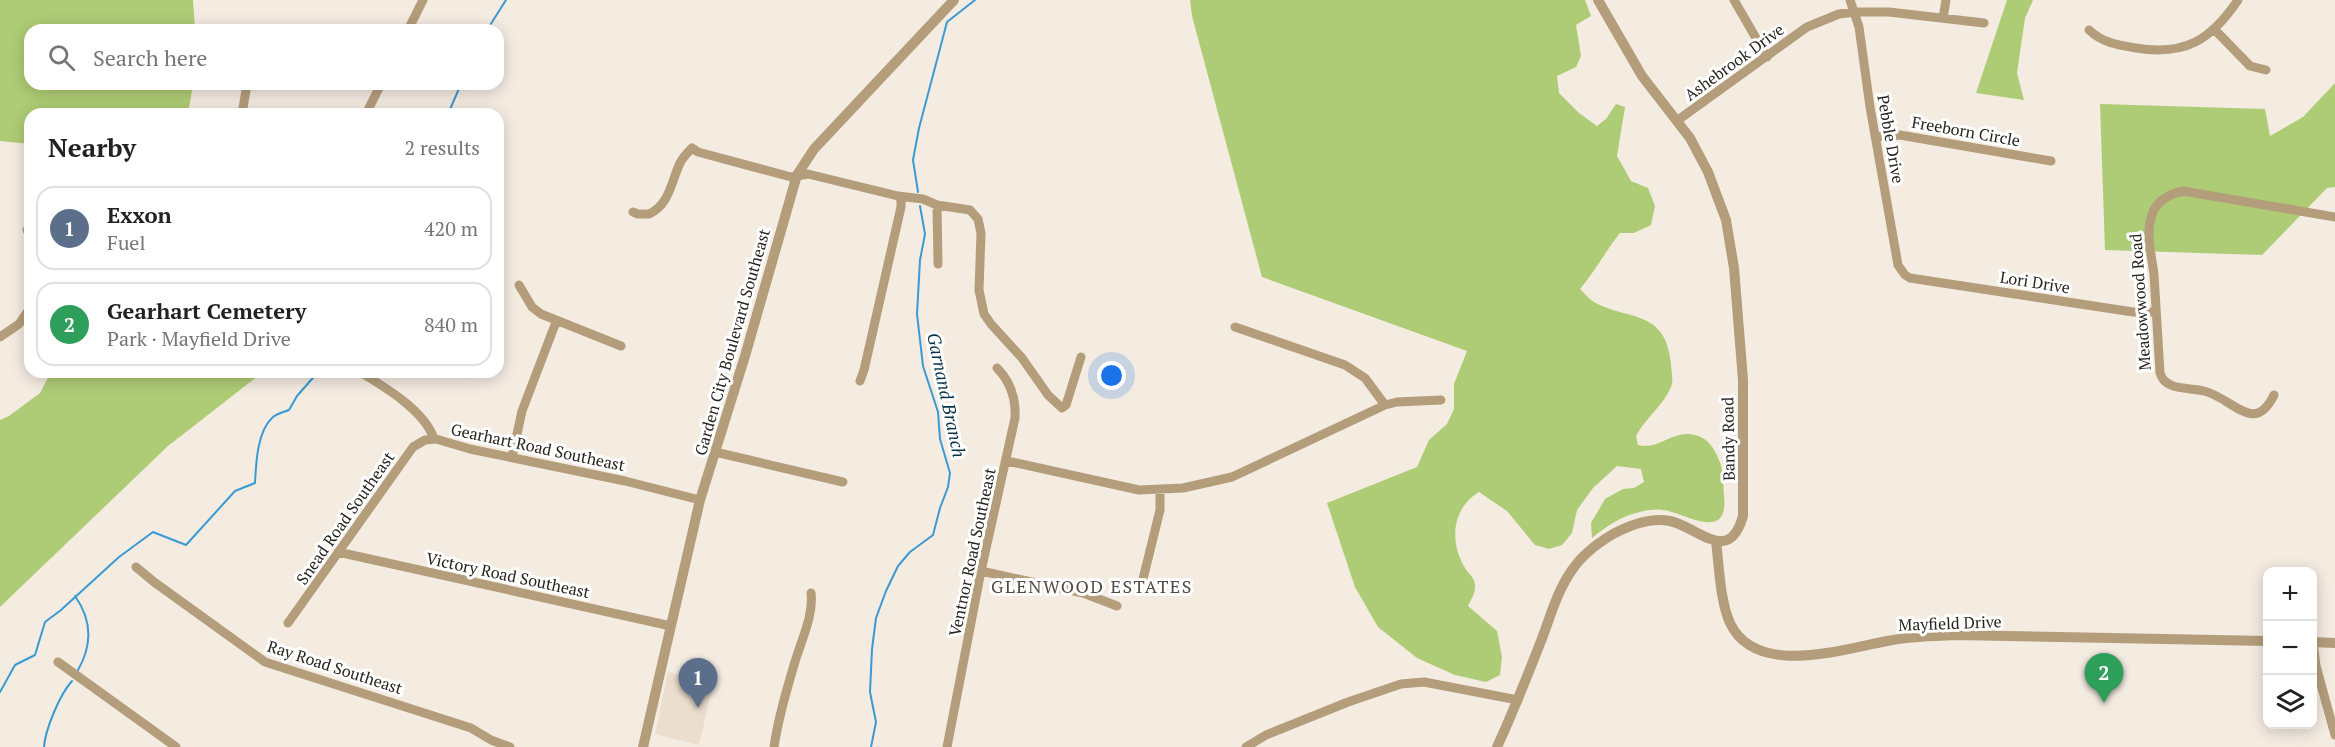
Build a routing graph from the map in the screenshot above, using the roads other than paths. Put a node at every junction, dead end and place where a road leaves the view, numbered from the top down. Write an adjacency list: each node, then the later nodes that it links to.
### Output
1 (423, 0): 11 (street)
2 (954, 0): 23 (street, Garden City Boulevard Southeast)
3 (1598, 0): 20 (street, Bandy Road)
4 (1734, 0): 14 (street)
5 (1850, 0): 8 (street, Pebble Drive)
6 (1946, 0): 9 (street)
7 (2238, 0): 13 (street)
8 (1855, 12): 9 (street, Ashebrook Drive); 14 (street, Ashebrook Drive); 21 (street, Pebble Drive)
9 (1943, 18): 10 (street, Ashebrook Drive)
10 (1984, 23)
11 (411, 24)
12 (2089, 30): 13 (street)
13 (2215, 30): 15 (street)
14 (1767, 57): 20 (street, Ashebrook Drive)
15 (2266, 70)
16 (246, 90): 18 (street)
17 (378, 90): 19 (street)
18 (244, 108)
19 (369, 108)
20 (1678, 120): 51 (street, Bandy Road)
21 (1875, 137): 22 (street, Freeborn Circle); 29 (street, Pebble Drive)
22 (2051, 161)
23 (796, 175): 24 (street); 26 (street); 45 (street, Garden City Boulevard Southeast)
24 (898, 196): 25 (street); 40 (street)
25 (937, 205): 28 (street); 37 (street)
26 (633, 212)
27 (2335, 217): 31 (street, Meadowwood Road)
28 (938, 264)
29 (1911, 278): 31 (street, Lori Drive)
30 (519, 285): 33 (street)
31 (2155, 312): 41 (street, Meadowwood Road)
32 (24, 317): 35 (street)
33 (556, 322): 36 (street); 46 (street)
34 (1235, 327): 43 (street)
35 (0, 337)
36 (621, 346)
37 (1081, 357)
38 (997, 368): 47 (street, Ventnor Road Southeast)
39 (369, 378): 44 (street, Gearhart Road Southeast)
40 (860, 381)
41 (2274, 395)
42 (1441, 400): 43 (street)
43 (1385, 405): 49 (street)
44 (434, 439): 46 (street, Gearhart Road Southeast); 52 (street, Snead Road Southeast)
45 (715, 452): 48 (street); 50 (street, Garden City Boulevard Southeast)
46 (512, 457): 50 (street, Gearhart Road Southeast)
47 (1007, 461): 49 (street); 54 (street, Ventnor Road Southeast)
48 (843, 482)
49 (1160, 490): 55 (street)
50 (700, 500): 59 (street, Garden City Boulevard Southeast)
51 (1716, 541): 60 (street, Mayfield Drive); 65 (street)
52 (338, 552): 58 (street, Snead Road Southeast); 59 (street, Victory Road Southeast)
53 (136, 567): 67 (street, Ray Road Southeast)
54 (981, 571): 57 (street); 72 (street, Ventnor Road Southeast)
55 (1143, 579)
56 (811, 593): 71 (street)
57 (1117, 606)
58 (288, 623)
59 (671, 626): 70 (street, Garden City Boulevard Southeast)
60 (2263, 641)
61 (2317, 642): 62 (street)
62 (2335, 642)
63 (58, 662): 68 (street)
64 (2317, 670): 66 (street)
65 (1518, 700): 73 (street); 74 (street)
66 (2335, 735)
67 (485, 742): 69 (street, Ray Road Southeast)
68 (176, 747)
69 (510, 747)
70 (643, 747)
71 (774, 747)
72 (946, 747)
73 (1246, 747)
74 (1497, 747)

